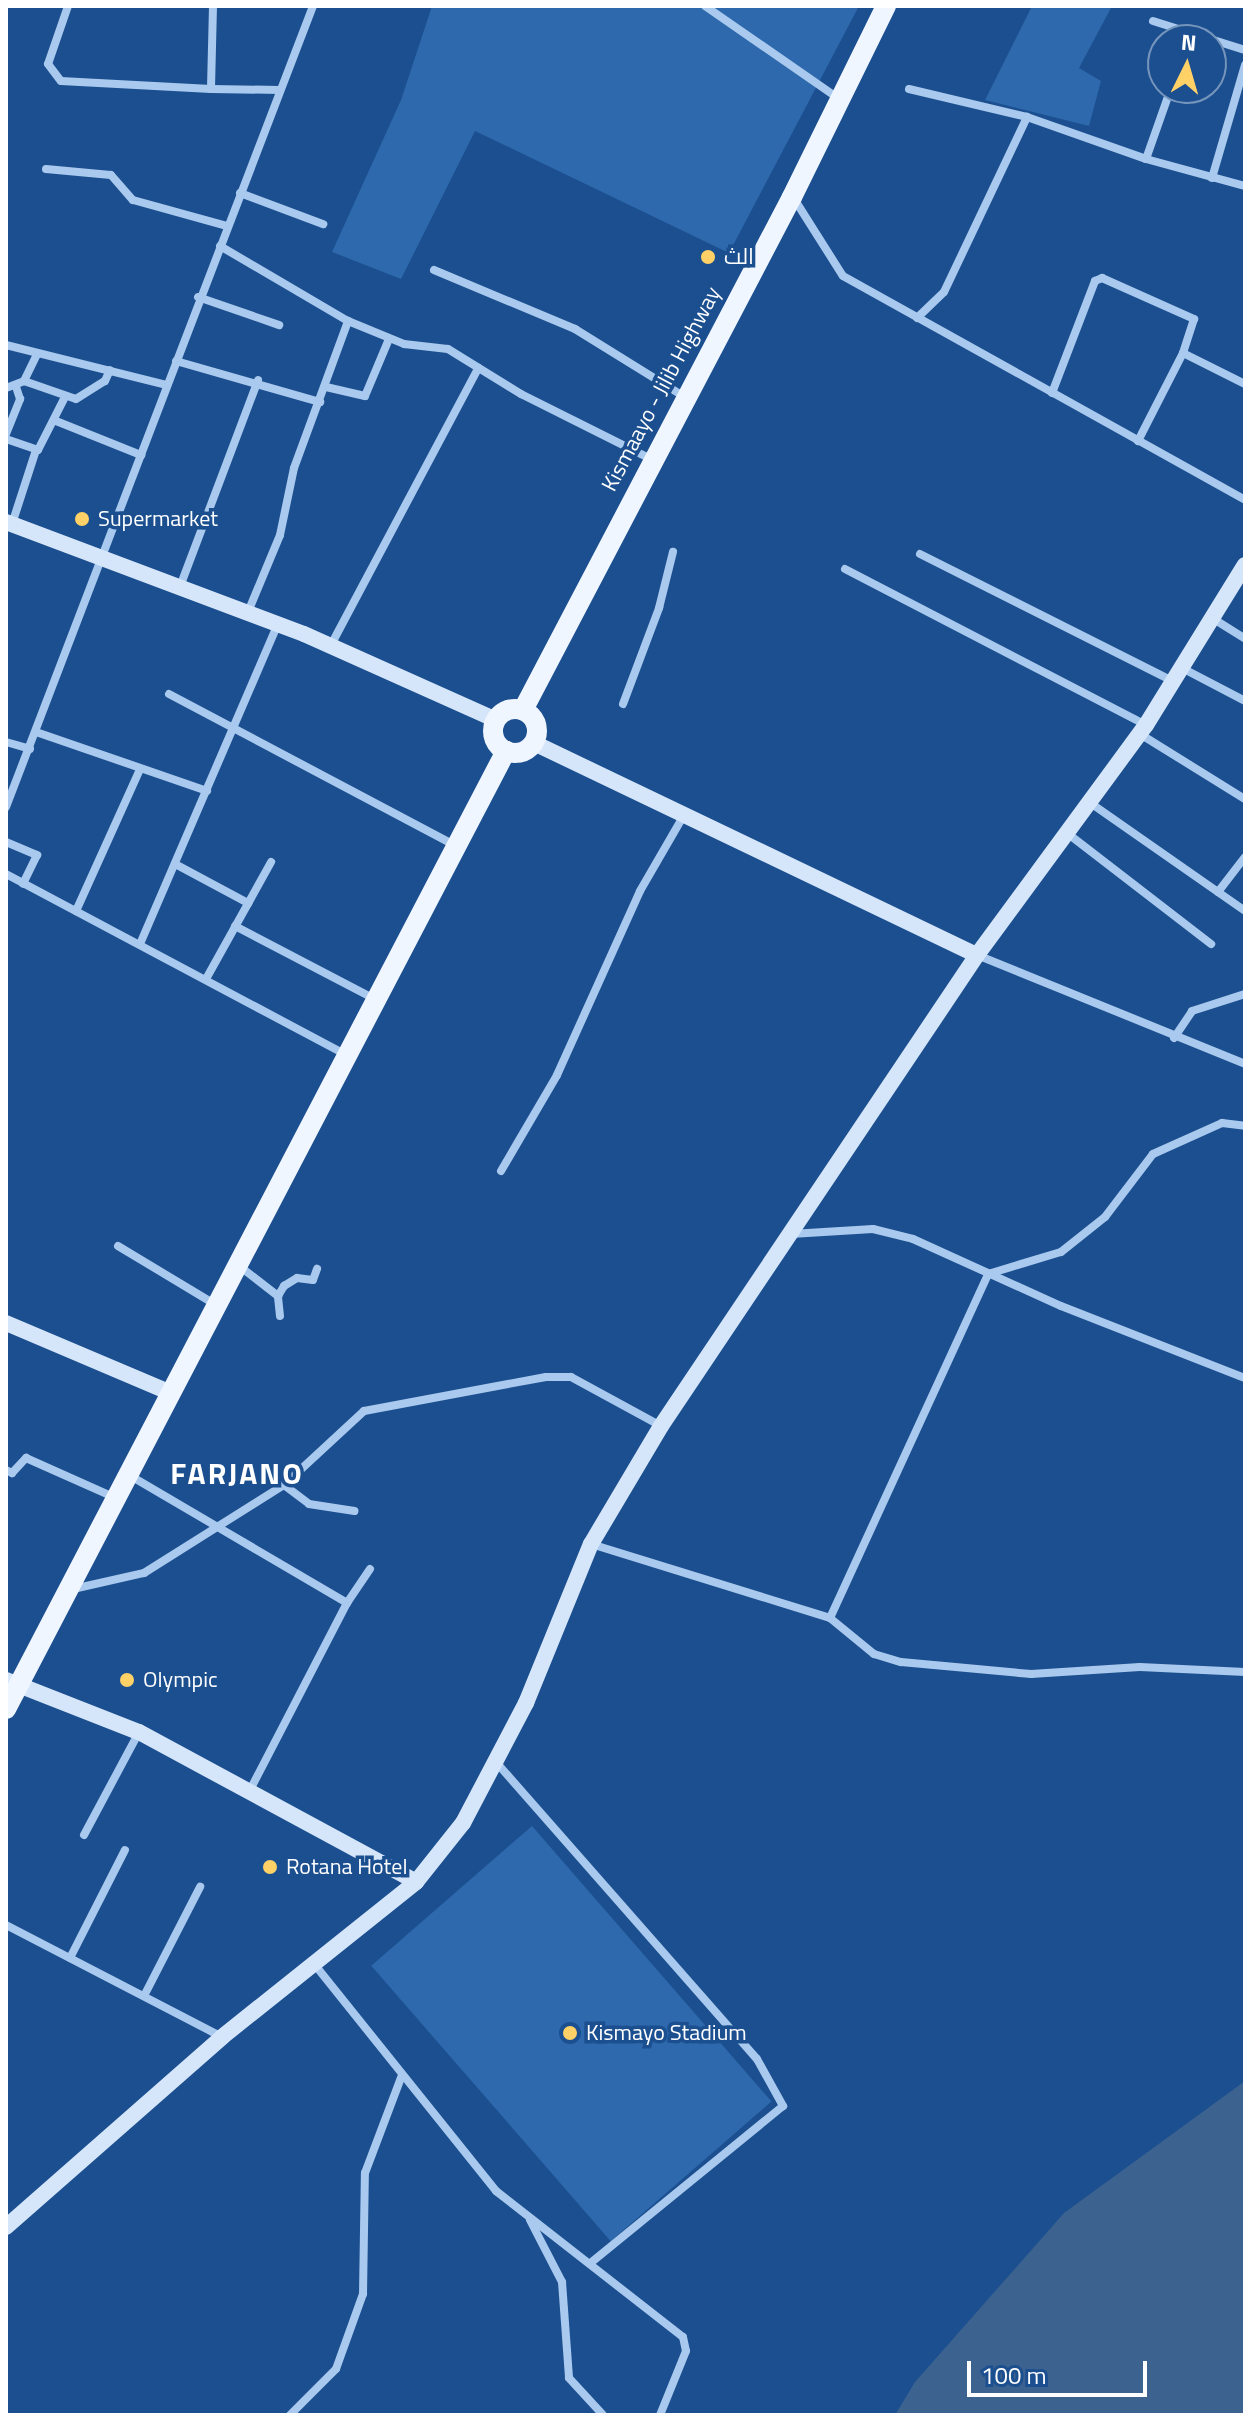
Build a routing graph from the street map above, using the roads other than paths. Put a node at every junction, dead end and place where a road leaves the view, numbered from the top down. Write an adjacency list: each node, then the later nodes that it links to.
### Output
1 (213, 6): 9 (street)
2 (313, 6): 11 (street)
3 (705, 6): 12 (street)
4 (886, 6): 12 (main road, Kismaayo - Jilib Highway)
5 (71, 7): 9 (street)
6 (1153, 21): 7 (street)
7 (1160, 24)
8 (1245, 65): 17 (street)
9 (211, 89): 11 (street)
10 (909, 89): 14 (street)
11 (279, 90): 19 (street)
12 (838, 98): 20 (main road, Kismaayo - Jilib Highway)
13 (1165, 104): 15 (street)
14 (1027, 117): 15 (street); 26 (street)
15 (1146, 159): 17 (street)
16 (46, 169): 22 (street)
17 (1212, 178): 18 (street)
18 (1245, 186)
19 (240, 193): 21 (street); 22 (street)
20 (792, 197): 26 (street); 43 (main road, Kismaayo - Jilib Highway)
21 (323, 224)
22 (227, 226): 23 (street)
23 (220, 246): 25 (street); 27 (street)
24 (434, 270): 43 (street)
25 (198, 297): 28 (street); 33 (street)
26 (917, 318): 42 (street)
27 (348, 321): 29 (street); 40 (street)
28 (279, 325)
29 (389, 339): 34 (street); 40 (street)
30 (6, 345): 32 (street)
31 (1183, 353): 38 (street); 42 (street); 48 (street)
32 (36, 356): 35 (street); 37 (street)
33 (176, 361): 36 (street); 39 (street)
34 (478, 368): 51 (street); 64 (street)
35 (110, 370): 39 (street); 44 (street)
36 (258, 380): 45 (street); 59 (street)
37 (20, 384): 41 (street); 44 (street); 47 (street)
38 (1245, 384)
39 (166, 385): 50 (street)
40 (326, 387): 45 (street)
41 (6, 388)
42 (1052, 393): 48 (street)
43 (683, 396): 51 (main road, Kismaayo - Jilib Highway)
44 (65, 397): 46 (street)
45 (320, 402): 60 (street)
46 (56, 421): 49 (street); 50 (street)
47 (6, 437): 49 (street)
48 (1138, 441): 52 (street)
49 (36, 450): 53 (street)
50 (141, 455): 56 (street)
51 (651, 459): 69 (main road, Kismaayo - Jilib Highway)
52 (1245, 500)
53 (9, 523): 56 (street)
54 (673, 552): 68 (street)
55 (920, 554): 65 (street)
56 (104, 555): 59 (street); 73 (street)
57 (1245, 565): 61 (street)
58 (845, 569): 72 (street)
59 (181, 584): 60 (street)
60 (248, 612): 62 (street)
61 (1211, 618): 63 (street); 65 (street)
62 (278, 624): 64 (street); 71 (street)
63 (1245, 639)
64 (331, 645): 70 (street)
65 (1177, 674): 67 (street); 72 (street)
66 (169, 694): 71 (street)
67 (1245, 701)
68 (623, 704)
69 (523, 710): 70 (main road); 75 (main road)
70 (496, 720): 77 (main road)
71 (235, 726): 80 (street); 87 (street)
72 (1143, 729): 81 (street); 82 (street)
73 (36, 732): 76 (street); 78 (street)
74 (6, 742): 76 (street)
75 (534, 743): 77 (main road); 84 (street)
76 (30, 749): 79 (street)
77 (506, 751): 87 (main road)
78 (140, 769): 80 (street); 95 (street)
79 (10, 787): 83 (street)
80 (207, 791): 90 (street)
81 (1245, 799)
82 (1089, 802): 85 (street); 93 (street)
83 (6, 807)
84 (685, 814): 100 (street); 108 (street)
85 (1067, 833): 99 (street); 100 (street)
86 (6, 842): 92 (street)
87 (454, 845): 103 (main road)
88 (1245, 857): 93 (street)
89 (271, 862): 94 (street)
90 (177, 865): 94 (street); 98 (street)
91 (6, 874): 92 (street)
92 (23, 884): 95 (street)
93 (1218, 892): 96 (street)
94 (248, 903): 97 (street)
95 (76, 911): 98 (street)
96 (1245, 911)
97 (235, 926): 101 (street); 103 (street)
98 (140, 944): 101 (street)
99 (1211, 944)
100 (977, 955): 104 (street); 109 (street)
101 (206, 979): 105 (street)
102 (1245, 994): 104 (street)
103 (373, 998): 105 (main road)
104 (1174, 1038): 106 (street)
105 (345, 1054): 111 (main road)
106 (1245, 1064)
107 (1245, 1126): 113 (street)
108 (501, 1171)
109 (788, 1235): 113 (street); 120 (street)
110 (118, 1246): 115 (street)
111 (237, 1265): 114 (street); 115 (main road)
112 (317, 1269): 114 (street)
113 (988, 1274): 118 (street); 131 (street)
114 (278, 1296): 116 (street)
115 (216, 1305): 119 (main road)
116 (280, 1316)
117 (6, 1323): 119 (street)
118 (1245, 1378)
119 (171, 1393): 122 (main road)
120 (661, 1426): 123 (street); 127 (street)
121 (6, 1470): 124 (street)
122 (129, 1474): 124 (main road); 126 (street)
123 (284, 1485): 125 (street); 126 (street)
124 (116, 1498): 129 (main road)
125 (354, 1511)
126 (213, 1528): 129 (street); 130 (street)
127 (591, 1544): 131 (street); 136 (street)
128 (370, 1569): 130 (street)
129 (68, 1590): 133 (main road)
130 (347, 1603): 137 (street)
131 (830, 1618): 132 (street)
132 (1245, 1672)
133 (12, 1682): 134 (main road); 135 (street)
134 (6, 1709)
135 (139, 1732): 137 (street); 138 (street)
136 (495, 1761): 140 (street); 150 (street)
137 (249, 1792): 140 (street)
138 (84, 1835)
139 (125, 1850): 143 (street)
140 (416, 1882): 144 (street)
141 (200, 1887): 145 (street)
142 (6, 1925): 143 (street)
143 (70, 1958): 145 (street)
144 (315, 1965): 146 (street); 147 (street)
145 (144, 1996): 146 (street)
146 (222, 2037): 149 (street)
147 (402, 2075): 148 (street); 151 (street)
148 (528, 2215): 150 (street); 152 (street)
149 (6, 2227)
150 (592, 2262): 153 (street)
151 (290, 2415)
152 (603, 2415)
153 (660, 2415)

